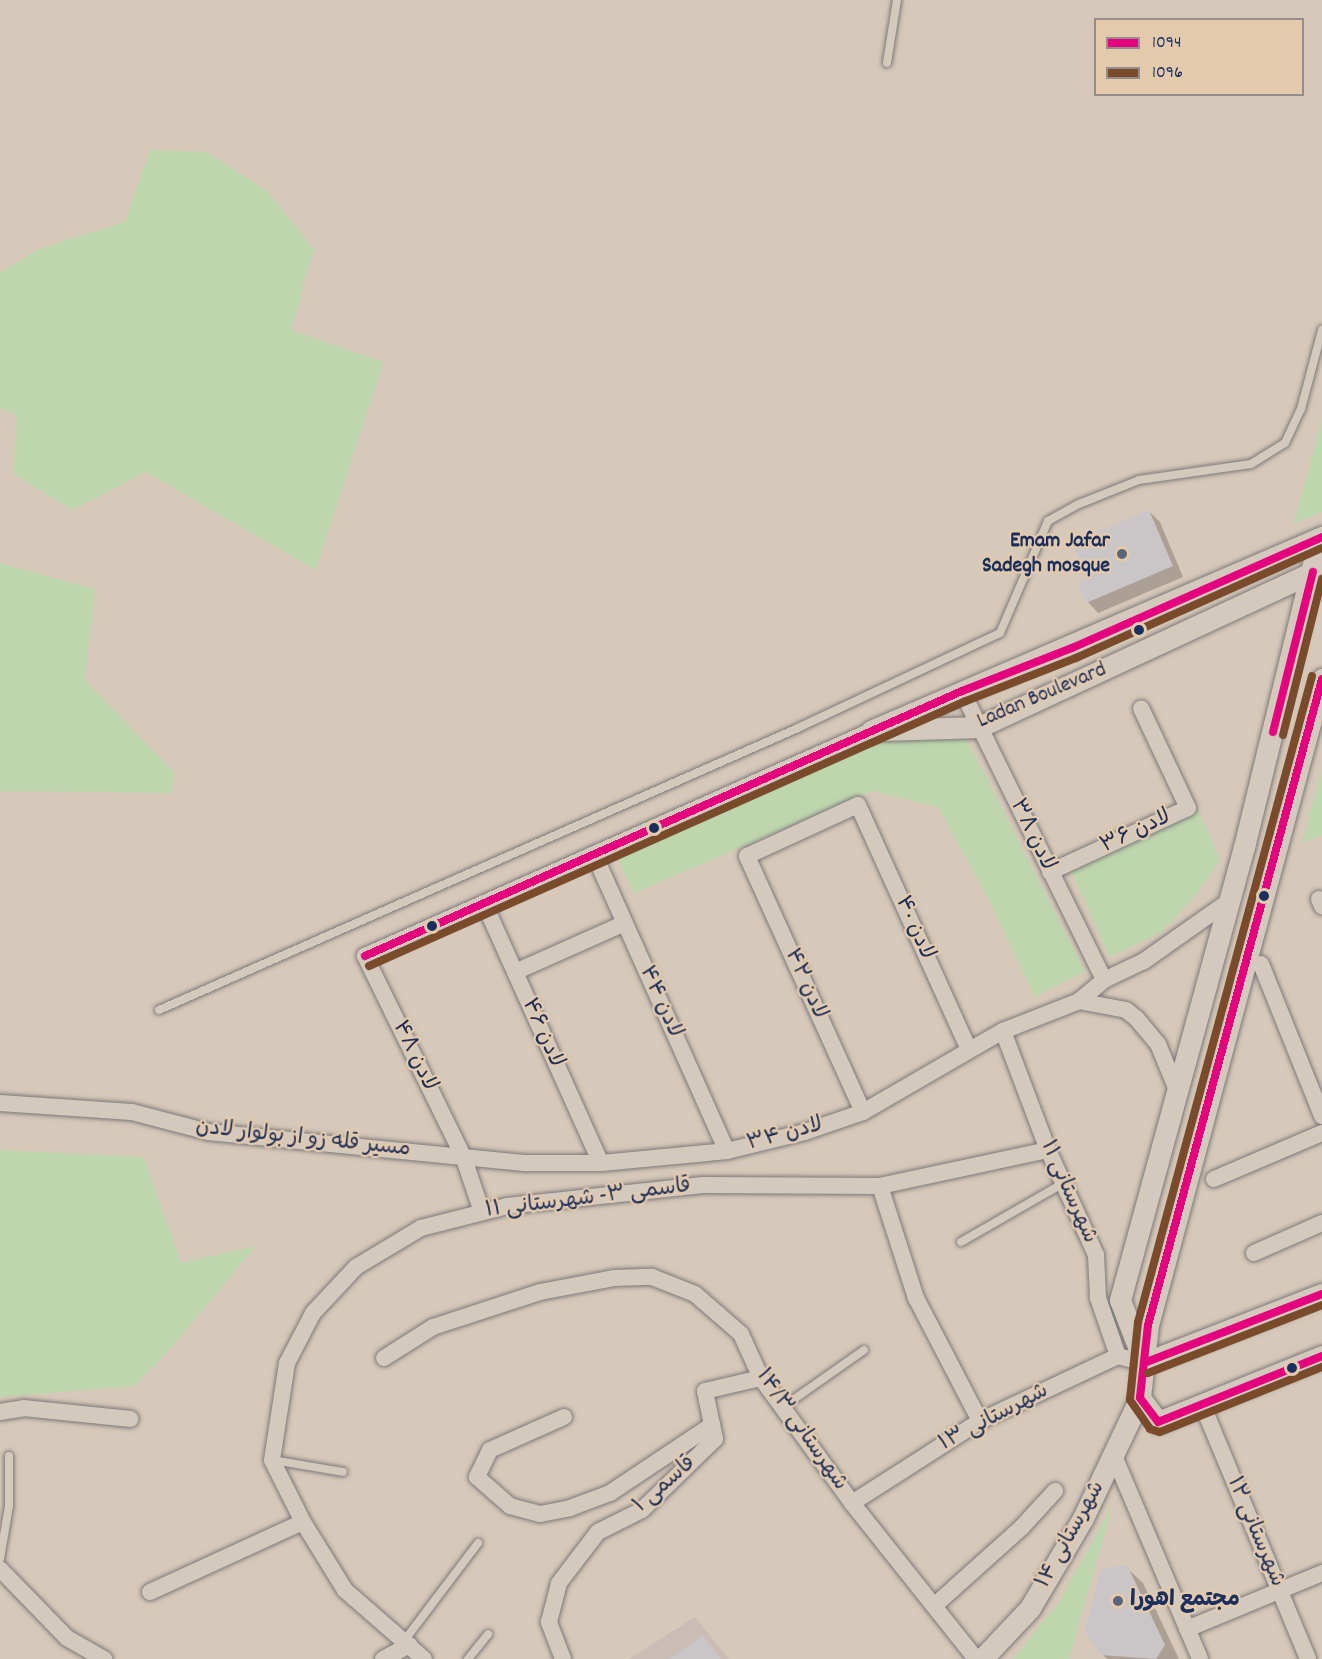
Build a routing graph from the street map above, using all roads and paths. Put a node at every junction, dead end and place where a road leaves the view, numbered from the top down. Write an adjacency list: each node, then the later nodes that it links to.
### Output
1 (897, 0): 2 (lane)
2 (888, 63)
3 (1322, 330): 21 (lane)
4 (1320, 538): 5 (street); 7 (street, Ladan Boulevard)
5 (1317, 570): 9 (street, Ladan Boulevard); 14 (street)
6 (1322, 679): 45 (street, شهرستانی ۱۴)
7 (962, 691): 9 (street, لادن ۳۸); 10 (street, Ladan Boulevard)
8 (1141, 708): 13 (street, لادن ۳۶)
9 (979, 727): 10 (street, Ladan Boulevard); 13 (street, لادن ۳۸)
10 (871, 731): 11 (street)
11 (594, 854): 15 (street); 16 (street, لادن ۴۴)
12 (747, 856): 23 (street, لادن ۴۰); 26 (street, لادن ۴۲)
13 (1050, 872): 19 (street, لادن ۳۸)
14 (1229, 901): 19 (street, لادن ۳۴); 24 (street)
15 (484, 903): 18 (street, لادن ۴۶); 31 (street, لادن ۴۸)
16 (625, 923): 18 (street); 29 (street, لادن ۴۴)
17 (1261, 964): 27 (street)
18 (515, 972): 32 (street, لادن ۴۶)
19 (1104, 980): 20 (street, لادن ۳۴)
20 (1079, 1000): 22 (street, لادن ۳۴); 24 (street)
21 (159, 1010)
22 (1003, 1031): 23 (street, لادن ۳۴); 30 (street, شهرستانی ۱۱)
23 (969, 1050): 26 (street, لادن ۳۴)
24 (1177, 1090): 45 (street)
25 (0, 1103): 31 (street, مسیر قله زو از بولوار لادن)
26 (863, 1112): 29 (street, لادن ۳۴)
27 (1322, 1116)
28 (1322, 1133): 33 (street)
29 (727, 1150): 32 (street, لادن ۳۴)
30 (1048, 1150): 34 (street, شهرستانی ۱۱); 35 (street, قاسمی ۳- شهرستانی ۱۱)
31 (463, 1156): 32 (street, لادن ۳۴); 36 (street, لادن ۴۸)
32 (600, 1163)
33 (1214, 1179)
34 (1062, 1184): 38 (lane); 42 (street, شهرستانی ۱۱)
35 (880, 1186): 36 (street, قاسمی ۳- شهرستانی ۱۱); 53 (street)
36 (482, 1212): 57 (street, قاسمی ۳- شهرستانی ۱۱)
37 (1322, 1223): 39 (street)
38 (961, 1242)
39 (1254, 1253)
40 (1322, 1294): 45 (street)
41 (864, 1350): 49 (lane)
42 (1118, 1356): 45 (street); 53 (street, شهرستانی ۱۳)
43 (1322, 1356): 48 (street)
44 (384, 1358): 46 (street, شهرستانی ۱۴/۳)
45 (1144, 1363): 47 (street, شهرستانی ۱۴)
46 (761, 1378): 49 (street, شهرستانی ۱۴/۳); 54 (street)
47 (1140, 1398): 48 (street); 56 (street, شهرستانی ۱۴)
48 (1202, 1404): 66 (street, شهرستانی ۱۲)
49 (783, 1407): 60 (street, شهرستانی ۱۴/۳)
50 (0, 1412): 52 (street)
51 (564, 1417): 54 (street)
52 (130, 1419)
53 (980, 1421): 60 (street, شهرستانی ۱۳)
54 (712, 1425): 76 (street, قاسمی ۱)
55 (9, 1456): 63 (lane)
56 (1114, 1456): 69 (street); 78 (street, شهرستانی ۱۴)
57 (272, 1460): 58 (lane); 61 (street)
58 (343, 1472)
59 (1056, 1491): 68 (street)
60 (852, 1503): 68 (street, شهرستانی ۱۴/۳)
61 (303, 1522): 67 (street); 71 (street)
62 (477, 1543): 71 (lane)
63 (0, 1559)
64 (0, 1569): 72 (street)
65 (1322, 1573): 66 (street)
66 (1280, 1591): 69 (street); 80 (street, شهرستانی ۱۲)
67 (150, 1592)
68 (934, 1606): 77 (street, شهرستانی ۱۴/۳)
69 (1187, 1629): 79 (street)
70 (488, 1634): 75 (lane)
71 (407, 1643): 73 (street); 74 (street)
72 (104, 1659)
73 (383, 1659)
74 (424, 1659)
75 (468, 1659)
76 (563, 1659)
77 (976, 1659)
78 (982, 1659)
79 (1200, 1659)
80 (1308, 1659)

